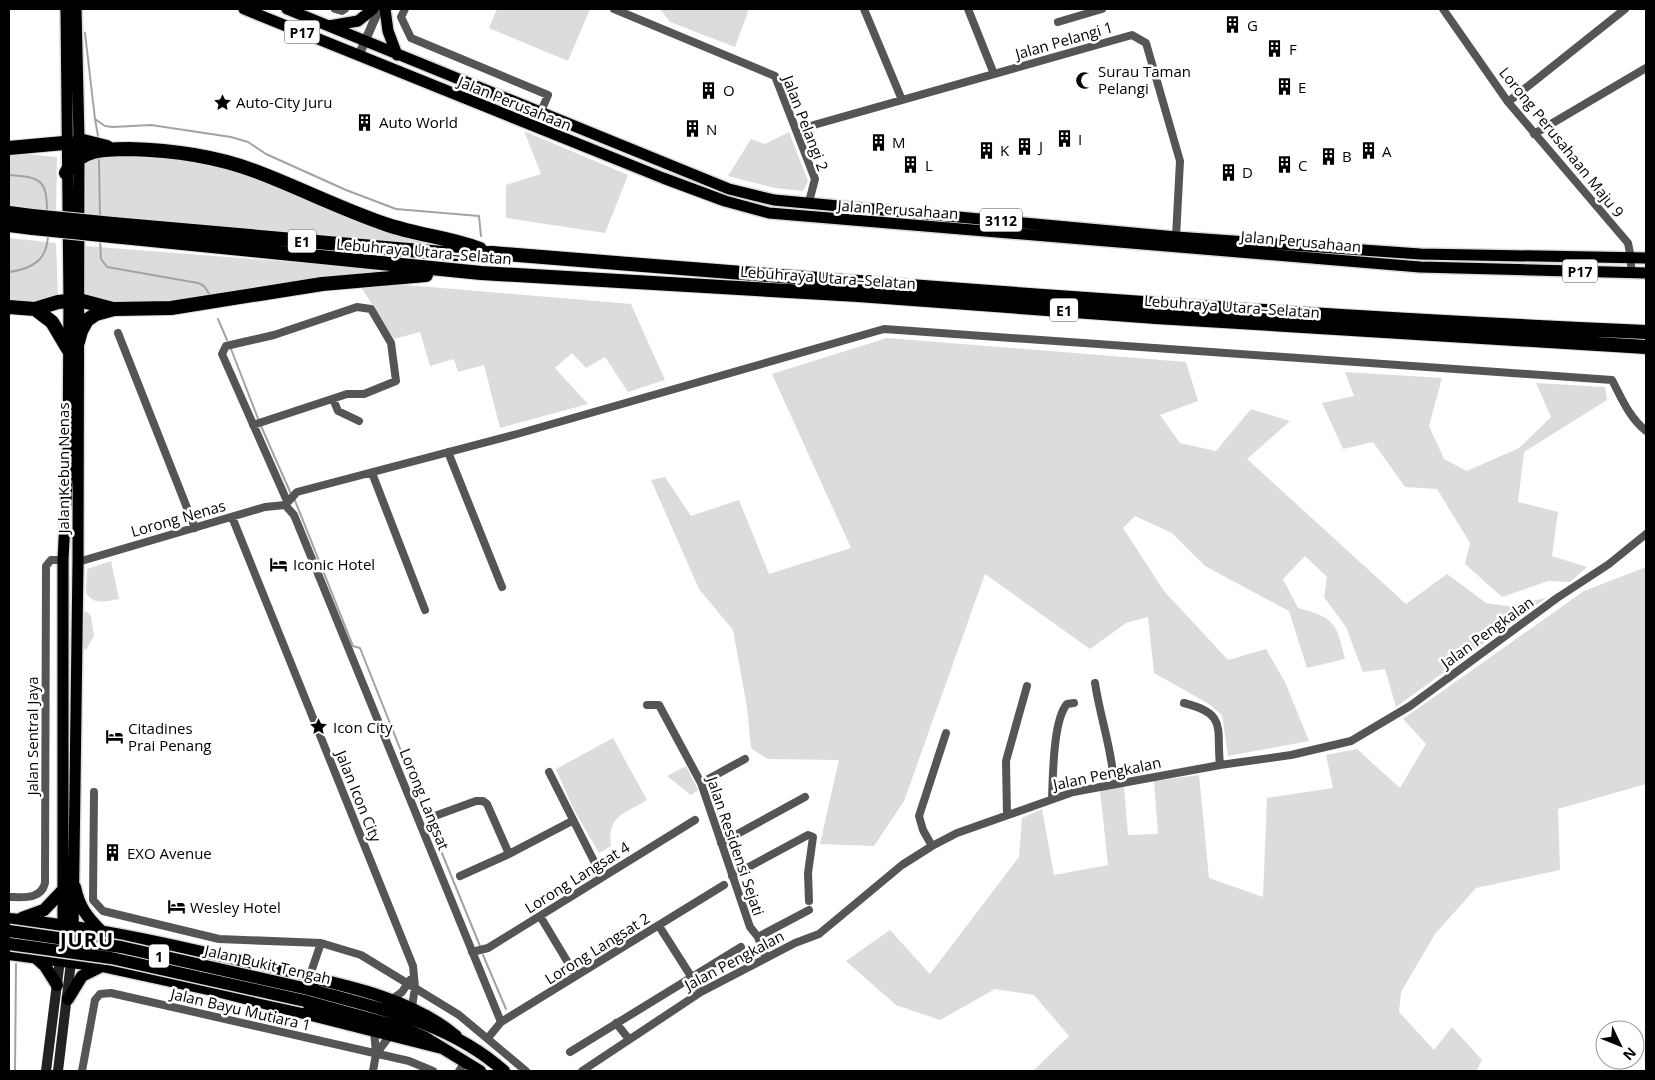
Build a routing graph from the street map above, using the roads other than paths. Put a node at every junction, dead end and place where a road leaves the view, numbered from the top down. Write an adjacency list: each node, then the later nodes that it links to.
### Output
1 (244, 9): 19 (main road, Jalan Perusahaan / P17)
2 (287, 9): 17 (main road, Jalan Perusahaan / 3112)
3 (335, 9): 4 (street)
4 (346, 9)
5 (373, 9): 17 (main road)
6 (379, 9): 18 (street)
7 (384, 9): 20 (main road)
8 (404, 9): 26 (street)
9 (614, 9): 27 (street, Jalan Pelangi 2)
10 (864, 9): 24 (street)
11 (968, 9): 22 (street)
12 (1102, 9): 16 (street)
13 (1443, 9): 25 (street, Lorong Perusahaan Maju 9)
14 (1626, 9): 25 (street)
15 (71, 11): 29 (main road, Jalan Kebun Nenas)
16 (1058, 22)
17 (328, 26): 18 (main road, Jalan Perusahaan / 3112)
18 (365, 42): 19 (street); 20 (main road, Jalan Perusahaan / 3112)
19 (360, 55): 23 (main road, Jalan Perusahaan / P17)
20 (397, 55): 26 (main road, Jalan Perusahaan / 3112)
21 (1646, 68): 28 (street)
22 (994, 74): 24 (street, Jalan Pelangi 1); 37 (street, Jalan Pelangi 1)
23 (433, 87): 41 (main road, Jalan Perusahaan / 3112)
24 (902, 100): 27 (street, Jalan Pelangi 1)
25 (1508, 102): 28 (street, Lorong Perusahaan Maju 9)
26 (540, 114): 32 (main road, Jalan Perusahaan / 3112)
27 (796, 130): 32 (street, Jalan Pelangi 2)
28 (1534, 134): 39 (street, Lorong Perusahaan Maju 9)
29 (73, 146): 30 (highway); 31 (main road, Jalan Kebun Nenas); 31 (highway); 38 (highway); 45 (main road, Jalan Kebun Nenas)
30 (9, 148)
31 (66, 173): 45 (main road, Jalan Kebun Nenas)
32 (809, 202): 37 (main road, Jalan Perusahaan / 3112)
33 (9, 213): 34 (highway, Lebuhraya Utara–Selatan / E1)
34 (32, 222): 35 (highway, Lebuhraya Utara–Selatan / E1); 36 (highway, Lebuhraya Utara–Selatan / E1, bridge)
35 (9, 224)
36 (112, 230): 38 (highway, Lebuhraya Utara–Selatan / E1); 43 (highway, Lebuhraya Utara–Selatan / E1)
37 (1176, 237): 39 (main road, Jalan Perusahaan / 3112)
38 (492, 253): 49 (highway, Lebuhraya Utara–Selatan / E1)
39 (1631, 258): 40 (main road, Jalan Perusahaan / 3112); 42 (street, Lorong Perusahaan Maju 9)
40 (1646, 258)
41 (1529, 269): 42 (main road, Jalan Perusahaan / P17)
42 (1631, 272): 44 (main road, Jalan Perusahaan / P17)
43 (481, 273): 47 (highway); 52 (highway, Lebuhraya Utara–Selatan / E1)
44 (1646, 273)
45 (74, 300): 47 (highway); 48 (highway); 51 (main road, Jalan Kebun Nenas)
46 (9, 307): 48 (highway)
47 (114, 309): 51 (highway)
48 (34, 310): 51 (highway)
49 (1646, 332)
50 (118, 333): 61 (street)
51 (73, 345): 63 (main road, Jalan Kebun Nenas); 64 (main road, Jalan Kebun Nenas)
52 (1646, 347)
53 (333, 399): 54 (street); 55 (street); 55 (street, Lorong Langsat)
54 (359, 421)
55 (257, 423): 59 (street, Lorong Langsat)
56 (1646, 431): 57 (street, Lorong Nenas)
57 (448, 452): 58 (street, Lorong Nenas); 65 (street)
58 (372, 473): 59 (street, Lorong Nenas); 66 (street)
59 (290, 499): 60 (street, Lorong Nenas); 108 (street, Lorong Langsat)
60 (232, 517): 61 (street, Lorong Nenas); 117 (street, Jalan Icon City)
61 (195, 528): 64 (street, Lorong Nenas)
62 (1646, 534): 74 (street, Jalan Pengkalan)
63 (63, 560): 92 (main road, Jalan Kebun Nenas); 93 (street, Jalan Sentral Jaya)
64 (78, 562): 92 (main road, Jalan Kebun Nenas)
65 (502, 587)
66 (426, 610)
67 (1095, 683): 77 (street)
68 (1027, 686): 81 (street)
69 (1074, 703): 80 (street)
70 (1184, 703): 74 (street)
71 (647, 705): 76 (street, Jalan Residensi Sejati)
72 (946, 733): 86 (street)
73 (745, 759): 76 (street)
74 (1220, 765): 77 (street, Jalan Pengkalan)
75 (549, 772): 84 (street)
76 (701, 783): 85 (street, Jalan Residensi Sejati)
77 (1114, 783): 80 (street, Jalan Pengkalan)
78 (94, 792): 104 (street)
79 (805, 797): 85 (street)
80 (1052, 799): 81 (street, Jalan Pengkalan)
81 (1007, 815): 86 (street, Jalan Pengkalan)
82 (432, 817): 87 (street)
83 (694, 820): 90 (street, Lorong Langsat 4)
84 (572, 821): 87 (street); 90 (street)
85 (722, 843): 89 (street, Jalan Residensi Sejati)
86 (932, 846): 110 (street, Jalan Pengkalan)
87 (509, 854): 88 (street)
88 (460, 876)
89 (732, 876): 94 (street); 103 (street, Jalan Residensi Sejati)
90 (602, 877): 96 (street, Lorong Langsat 4)
91 (724, 886): 98 (street, Lorong Langsat 2)
92 (69, 889): 97 (highway); 99 (main road, Jalan Kebun Nenas); 101 (highway)
93 (9, 898)
94 (809, 901)
95 (809, 910): 103 (street)
96 (540, 916): 108 (street, Lorong Langsat 4); 114 (street)
97 (12, 919): 99 (highway); 107 (highway)
98 (659, 926): 114 (street, Lorong Langsat 2); 115 (street)
99 (69, 927): 101 (highway); 111 (main road, Jalan Kebun Nenas)
100 (9, 931): 118 (highway, Jalan Bukit Tengah / 1, bridge)
101 (101, 931): 102 (highway)
102 (124, 936): 113 (highway); 118 (highway)
103 (758, 937): 110 (street, Jalan Residensi Sejati)
104 (321, 943): 117 (street); 118 (street)
105 (9, 944): 118 (highway, Jalan Bukit Tengah / 1, bridge)
106 (741, 948): 115 (street)
107 (9, 952): 109 (highway)
108 (472, 952): 123 (street, Lorong Langsat)
109 (35, 957): 111 (highway); 116 (highway)
110 (766, 958): 119 (street, Jalan Pengkalan)
111 (66, 961): 112 (highway); 116 (main road); 120 (main road)
112 (102, 966): 113 (highway); 120 (highway)
113 (118, 969): 125 (highway)
114 (576, 976): 123 (street, Lorong Langsat 2)
115 (691, 977): 119 (street); 124 (street)
116 (57, 985): 134 (main road)
117 (411, 985): 121 (street); 122 (street); 128 (street)
118 (307, 990): 121 (highway); 127 (highway, Jalan Bukit Tengah / 1); 130 (highway, Jalan Bukit Tengah / 1)
119 (701, 992): 129 (street, Jalan Pengkalan)
120 (68, 1000): 135 (main road)
121 (390, 1000): 122 (highway)
122 (412, 1007): 127 (highway)
123 (501, 1022): 128 (street, Lorong Langsat 2)
124 (616, 1023): 129 (street); 131 (street)
125 (374, 1030): 126 (highway); 132 (street)
126 (391, 1034): 130 (highway); 132 (street)
127 (456, 1036): 140 (highway, Jalan Bukit Tengah / 1)
128 (488, 1038): 141 (street)
129 (628, 1038): 142 (street, Jalan Pengkalan)
130 (442, 1048): 133 (highway, Jalan Bukit Tengah / 1)
131 (570, 1052)
132 (376, 1054): 136 (street, Jalan Bayu Mutiara 1); 137 (street); 138 (street, Jalan Bayu Mutiara 1)
133 (462, 1066): 139 (highway, Jalan Bukit Tengah / 1)
134 (46, 1071)
135 (58, 1071)
136 (82, 1071)
137 (373, 1071)
138 (433, 1071)
139 (480, 1071)
140 (504, 1071)
141 (526, 1071)
142 (582, 1071)

